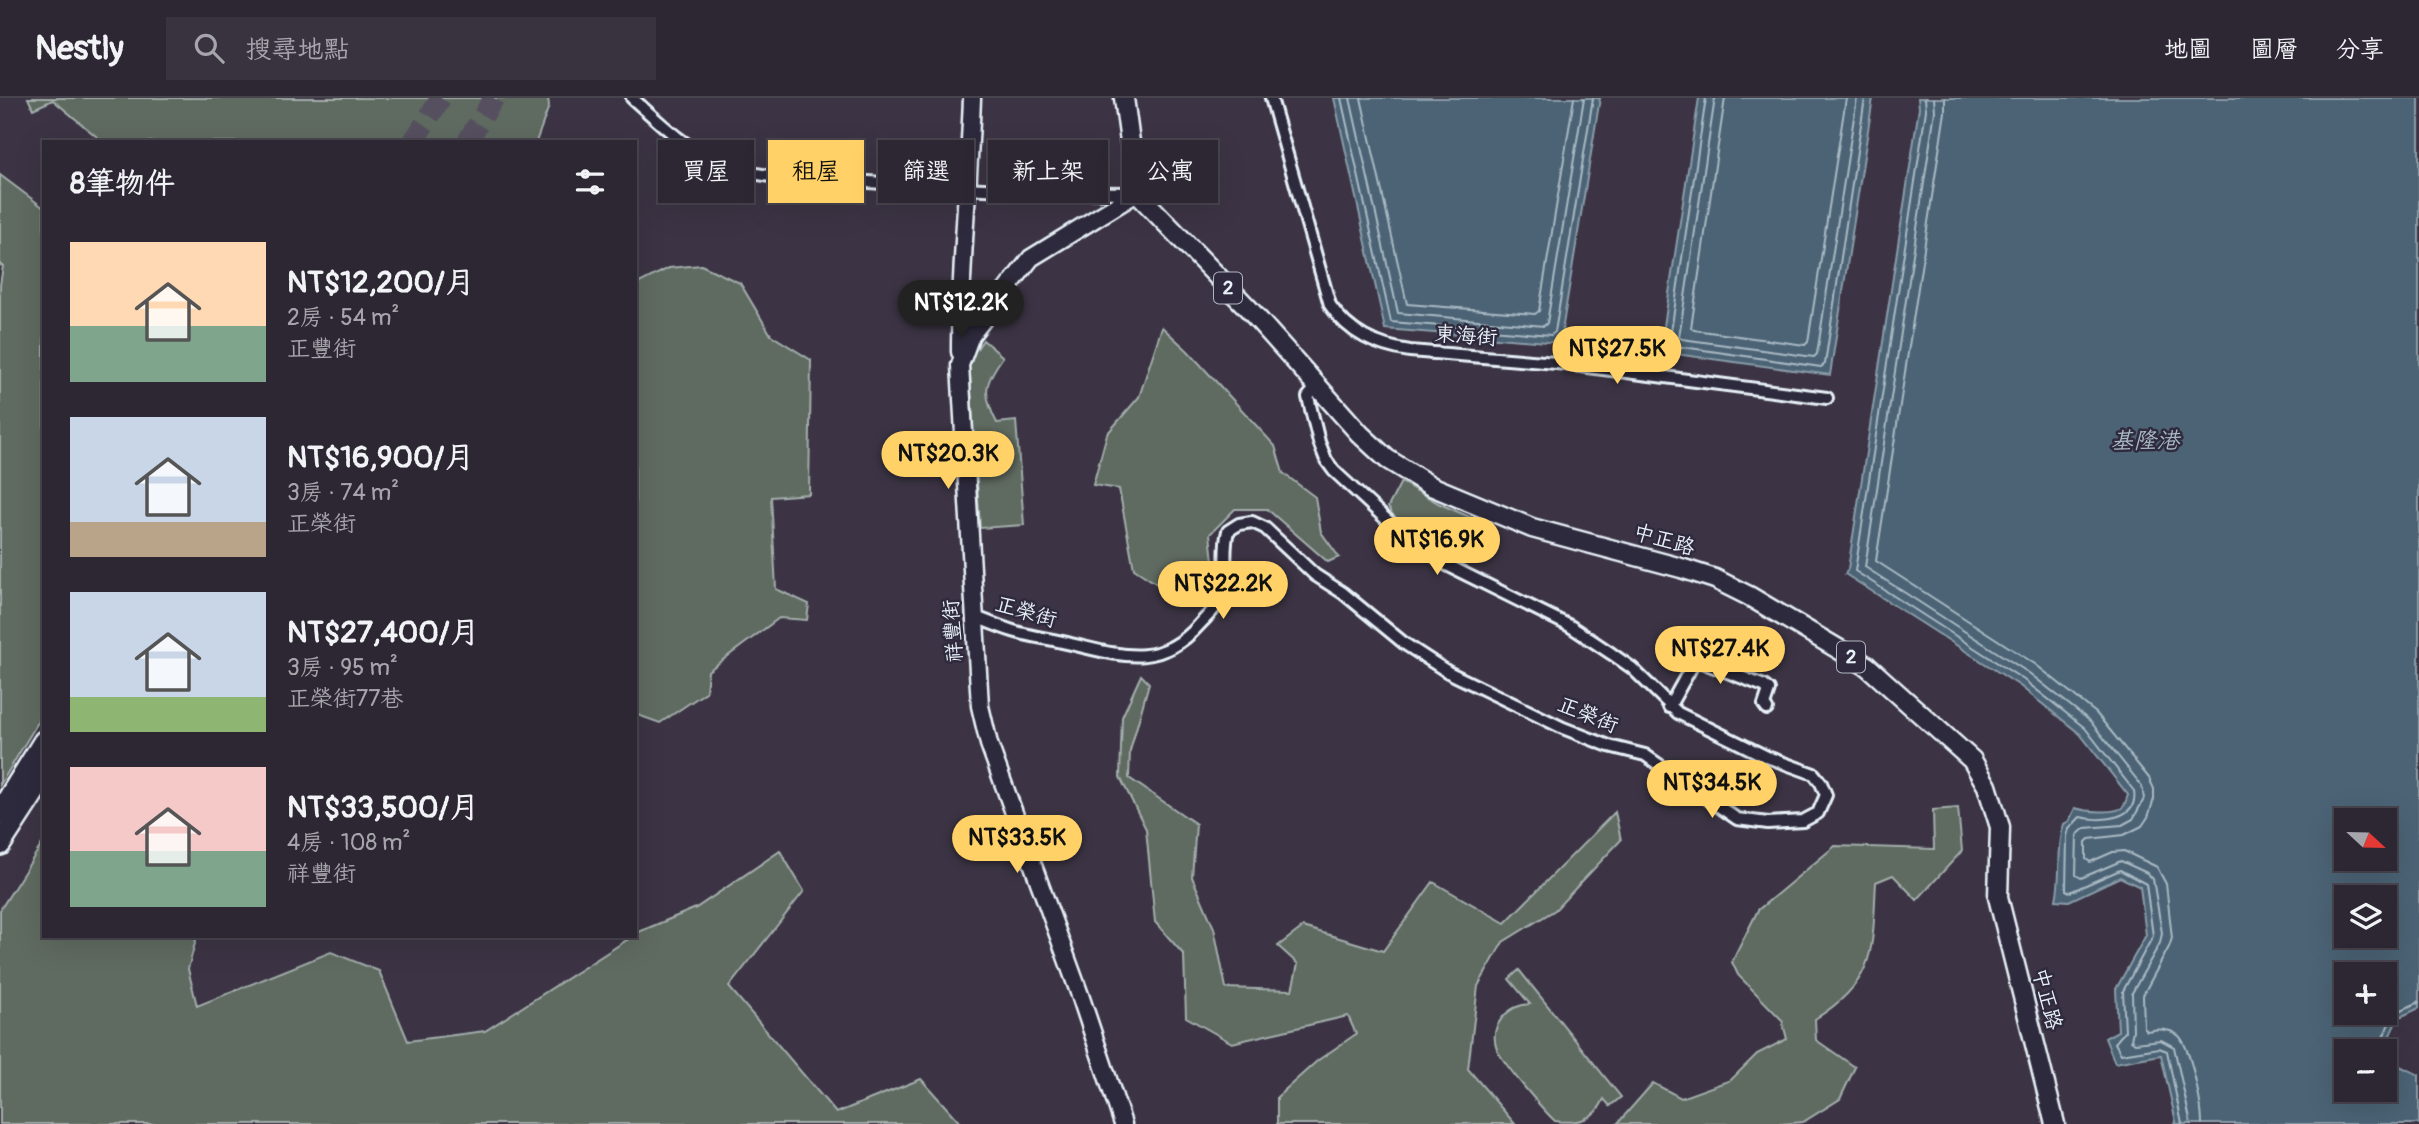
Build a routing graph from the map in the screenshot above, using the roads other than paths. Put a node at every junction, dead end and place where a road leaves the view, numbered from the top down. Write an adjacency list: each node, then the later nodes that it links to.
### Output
1 (632, 98): 7 (street)
2 (972, 98): 5 (street)
3 (1124, 98): 6 (main road)
4 (1271, 98): 17 (street, 東海街)
5 (971, 140)
6 (1129, 140)
7 (878, 183)
8 (974, 188): 9 (street)
9 (1122, 193)
10 (1122, 202): 14 (street, 祥豐街)
11 (968, 203): 13 (street)
12 (1146, 203): 16 (main road, 中正路 / 2)
13 (960, 313): 14 (street); 15 (street)
14 (979, 323): 15 (street, 祥豐街)
15 (960, 365): 18 (street, 祥豐街)
16 (1317, 386): 19 (street, 正榮街); 26 (main road, 中正路 / 2)
17 (1827, 398)
18 (973, 616): 19 (street, 正榮街); 25 (street, 祥豐街)
19 (1669, 707): 20 (street)
20 (1767, 709)
21 (42, 745): 23 (highway)
22 (42, 779): 24 (highway)
23 (0, 813)
24 (0, 844)
25 (1123, 1124)
26 (2055, 1124)

